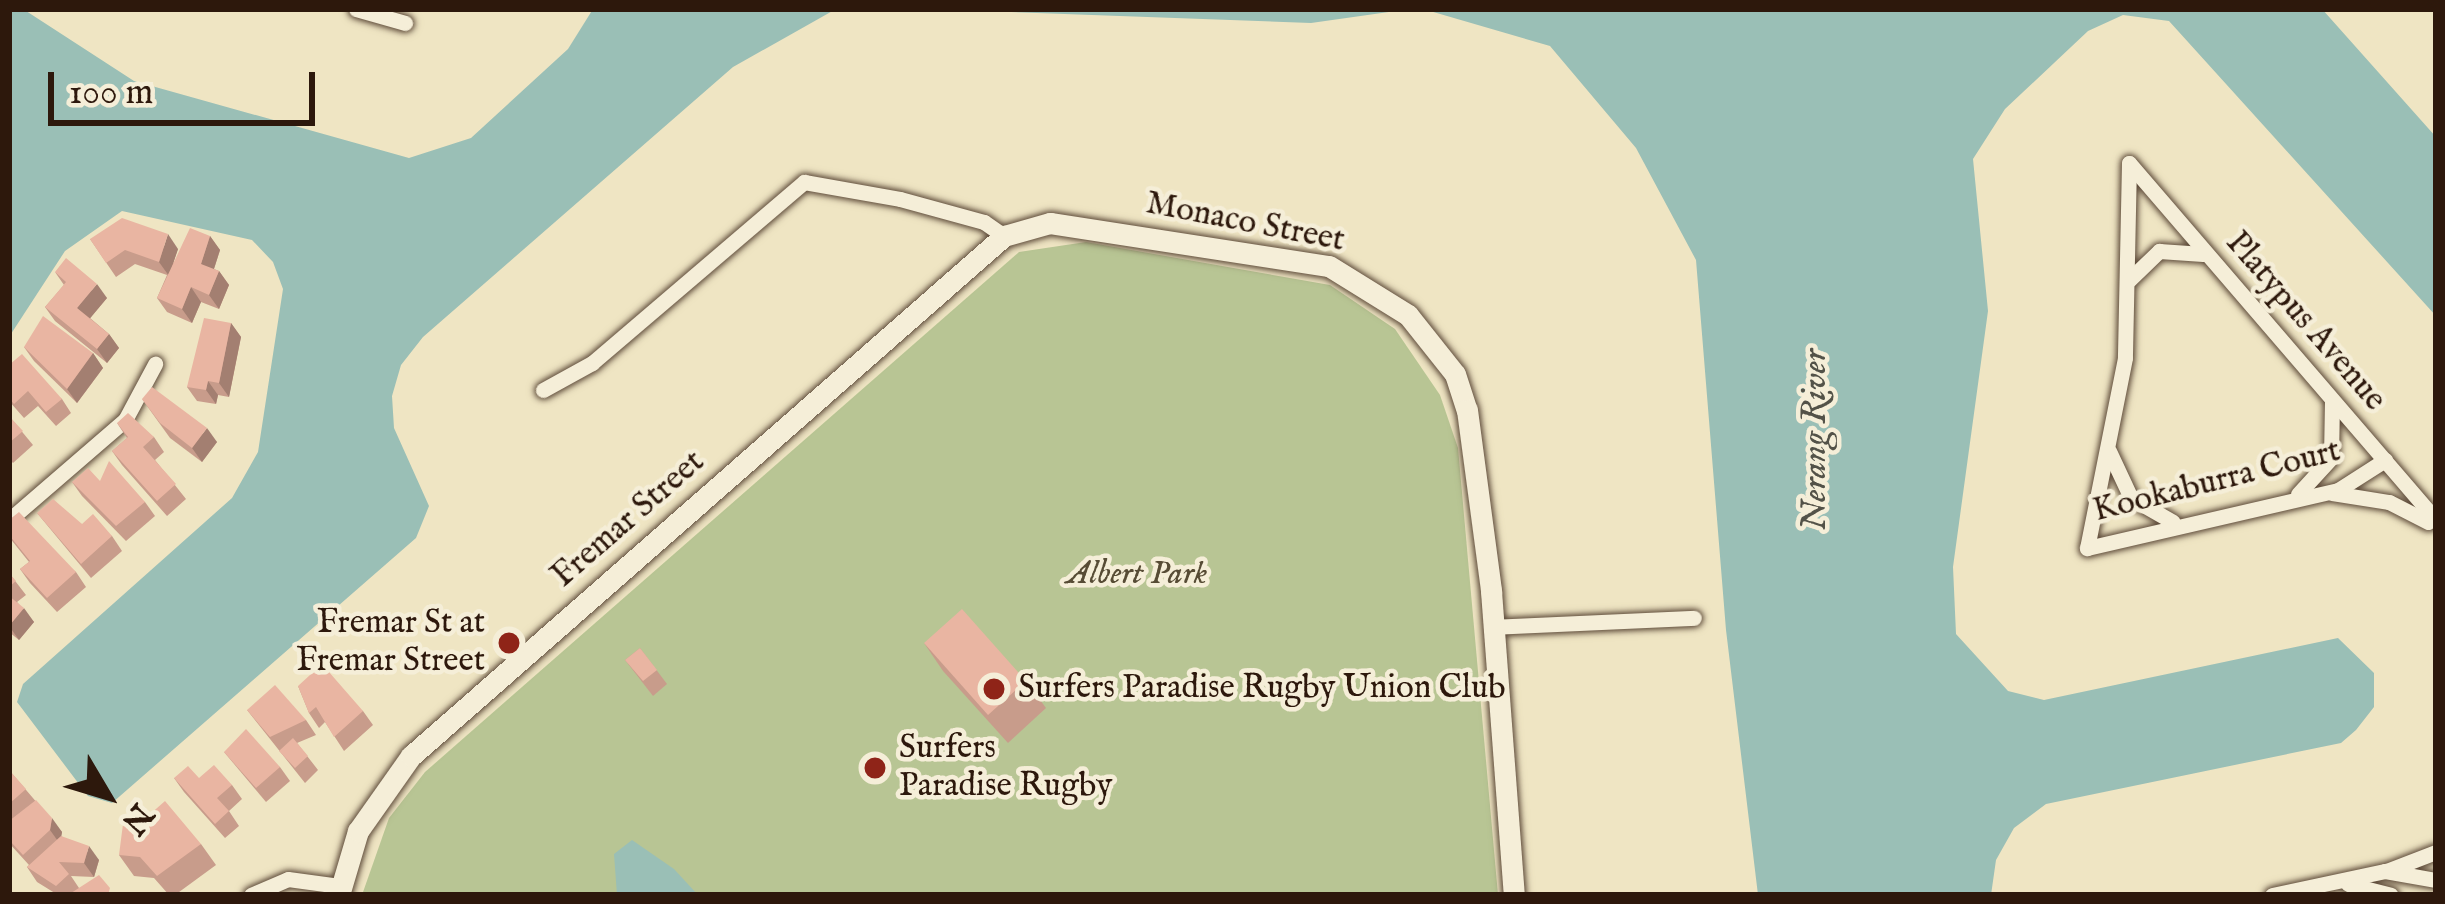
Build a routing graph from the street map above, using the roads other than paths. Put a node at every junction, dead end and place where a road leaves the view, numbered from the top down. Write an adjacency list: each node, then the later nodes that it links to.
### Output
1 (356, 9): 2 (street)
2 (405, 23)
3 (2129, 163): 5 (street, Platypus Avenue); 6 (street, Kookaburra Court)
4 (1004, 236): 9 (street); 18 (street, Monaco Street); 23 (street, Fremar Street)
5 (2211, 259): 6 (street); 8 (street, Platypus Avenue)
6 (2128, 282): 10 (street, Kookaburra Court)
7 (154, 364): 14 (street)
8 (2324, 387): 11 (street, Platypus Avenue); 13 (street)
9 (543, 390)
10 (2109, 448): 15 (street); 15 (street, Kookaburra Court)
11 (2385, 460): 12 (street, Kookaburra Court); 16 (street, Platypus Avenue)
12 (2318, 493): 13 (street, Kookaburra Court); 16 (street)
13 (2284, 500): 15 (street, Kookaburra Court)
14 (9, 520)
15 (2186, 521)
16 (2436, 523)
17 (1694, 618): 18 (street)
18 (1492, 627): 25 (street, Monaco Street)
19 (2436, 852): 20 (street)
20 (2381, 872): 21 (street); 22 (street)
21 (2436, 880)
22 (2327, 883): 26 (street); 27 (street)
23 (339, 890): 24 (street, Fremar Street)
24 (250, 895)
25 (1514, 895)
26 (2272, 895)
27 (2391, 895)

